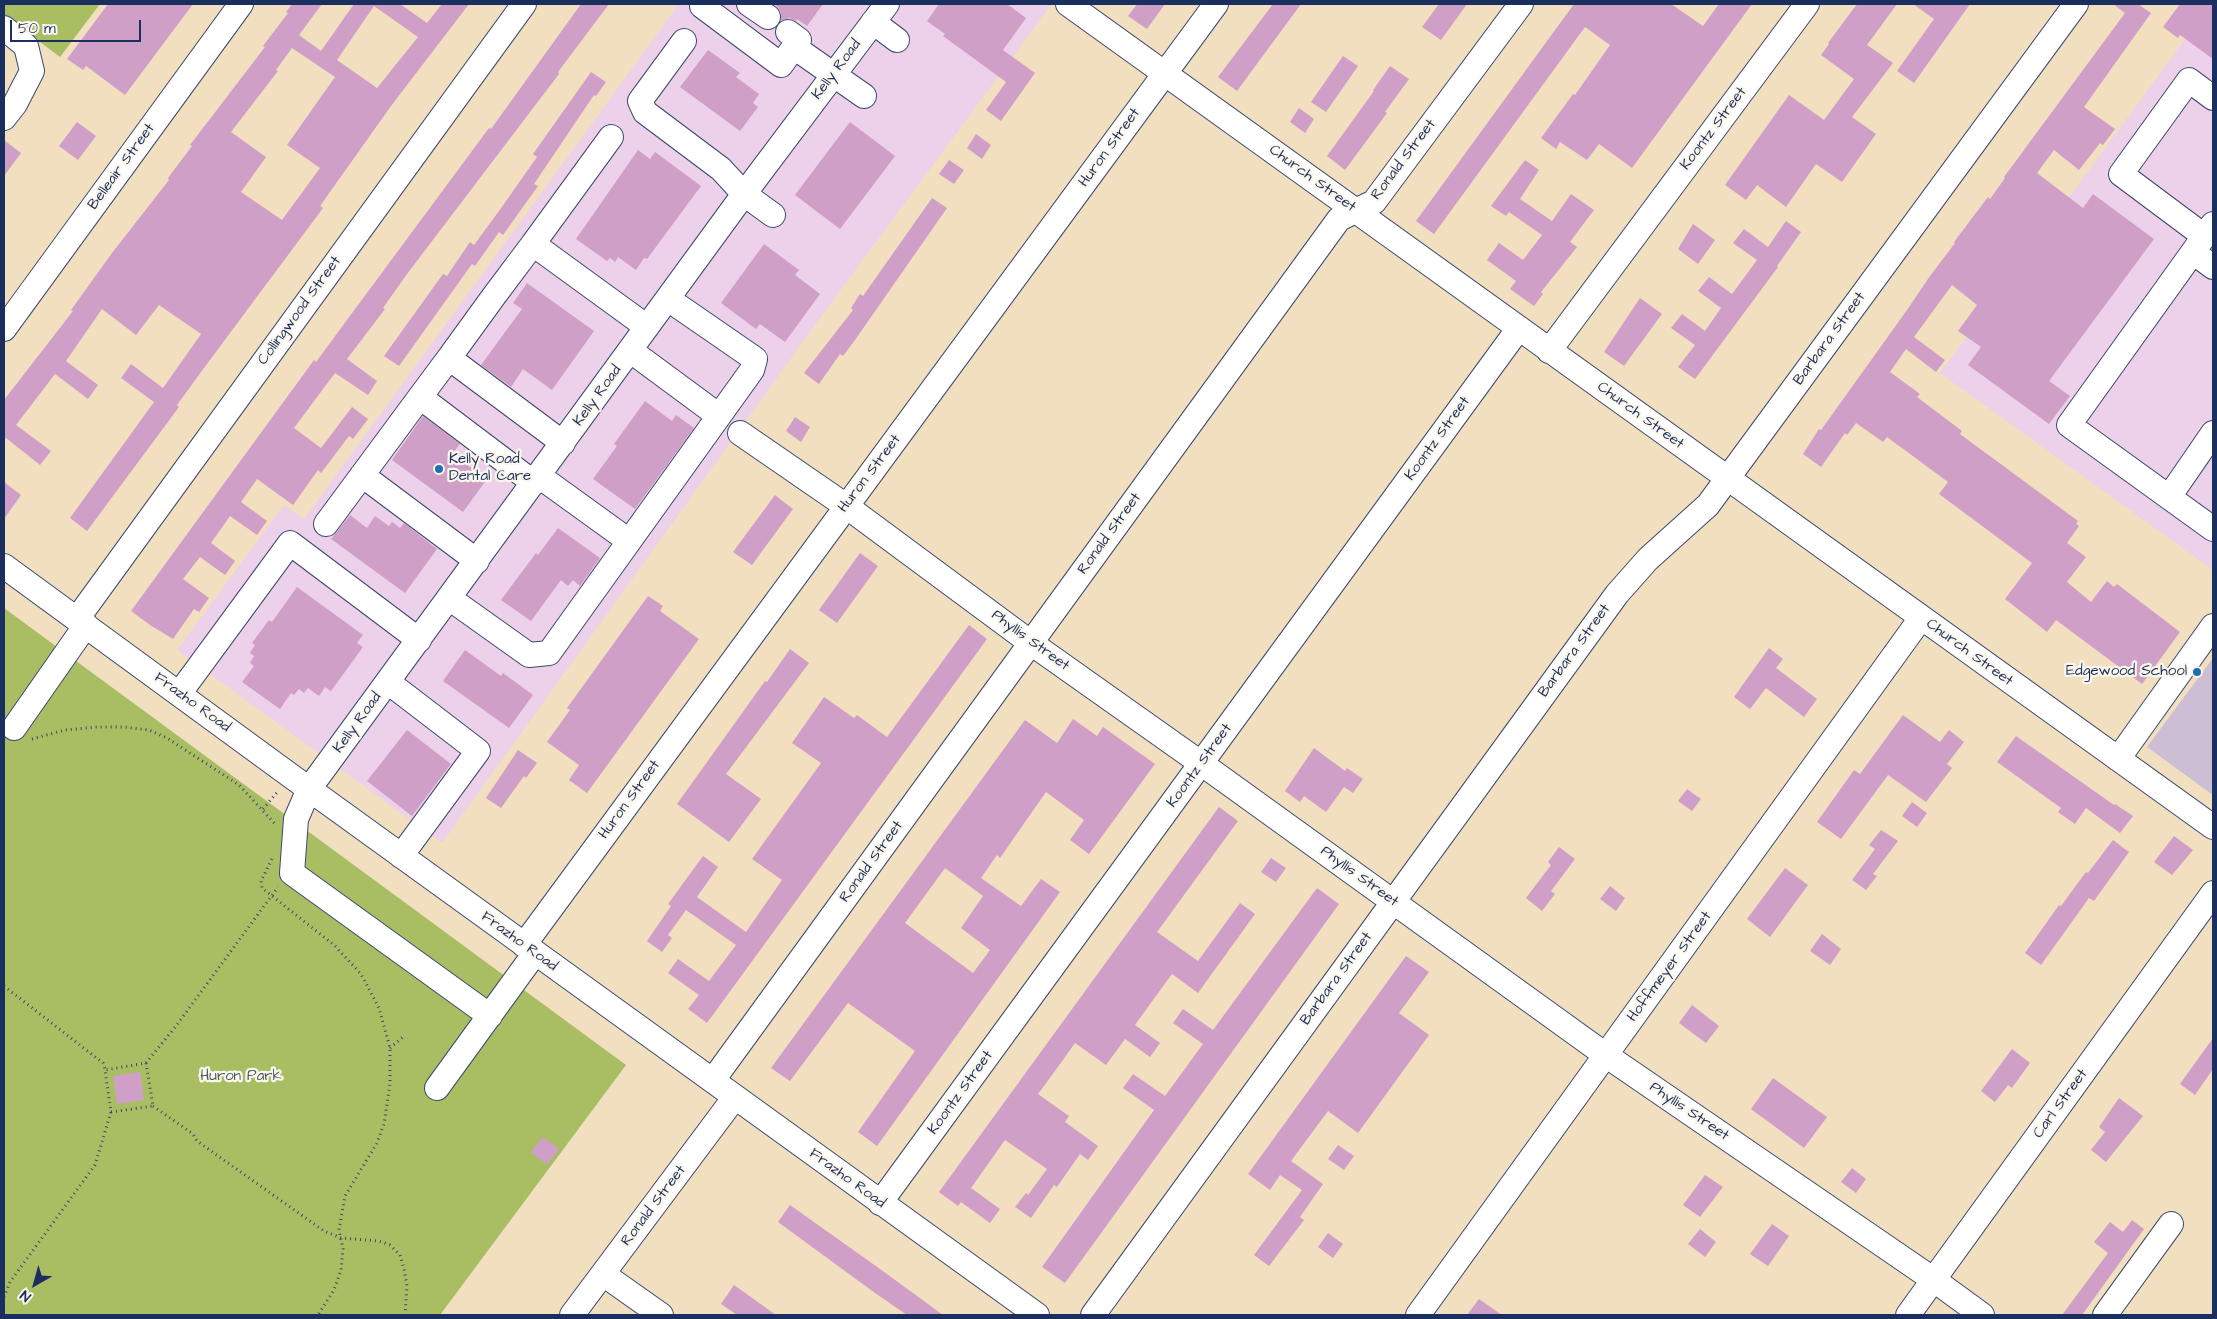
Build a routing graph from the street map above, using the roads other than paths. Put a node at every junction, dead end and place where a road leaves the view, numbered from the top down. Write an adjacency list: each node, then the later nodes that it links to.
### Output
1 (240, 4): 28 (street, Belleair Street)
2 (524, 4): 49 (street, Collingwood Street)
3 (704, 4): 14 (street)
4 (1068, 4): 13 (street, Church Street)
5 (1216, 4): 13 (street, Huron Street)
6 (1521, 4): 20 (street, Ronald Street)
7 (1807, 4): 30 (street, Koontz Street)
8 (2076, 4): 39 (street, Barbara Street)
9 (880, 13): 11 (street); 14 (street, Kelly Road)
10 (4, 28): 17 (street)
11 (897, 40)
12 (684, 41): 19 (street)
13 (1164, 73): 20 (street, Church Street); 41 (street, Huron Street)
14 (834, 74): 15 (street); 19 (street, Kelly Road)
15 (864, 96)
16 (2213, 98): 22 (street)
17 (4, 118)
18 (611, 137): 23 (street)
19 (744, 194): 21 (street); 25 (street, Kelly Road)
20 (1356, 211): 27 (street, Church Street); 52 (street, Ronald Street)
21 (773, 215)
22 (2204, 237): 24 (street); 40 (street)
23 (533, 244): 26 (street); 31 (street)
24 (2213, 267)
25 (668, 299): 26 (street, Kelly Road); 33 (street)
26 (647, 327): 29 (street, Kelly Road)
27 (1519, 328): 30 (street, Church Street); 57 (street, Koontz Street)
28 (4, 329)
29 (631, 351): 33 (street); 36 (street, Kelly Road)
30 (1549, 351): 39 (street, Church Street)
31 (449, 358): 32 (street); 36 (street)
32 (420, 397): 37 (street); 38 (street)
33 (719, 416): 44 (street)
34 (740, 433): 41 (street, Phyllis Street)
35 (2213, 433): 40 (street)
36 (563, 443): 38 (street, Kelly Road)
37 (362, 475): 42 (street); 45 (street)
38 (536, 479): 44 (street); 45 (street, Kelly Road)
39 (1727, 479): 48 (street, Church Street); 62 (street, Barbara Street)
40 (2169, 497): 43 (street)
41 (846, 506): 52 (street, Phyllis Street); 63 (street, Huron Street)
42 (326, 524)
43 (2213, 529)
44 (630, 541): 47 (street)
45 (476, 561): 47 (street, Kelly Road)
46 (4, 566): 49 (street, Frazho Road)
47 (449, 598): 51 (street, Kelly Road)
48 (1921, 618): 56 (street, Church Street); 65 (street, Hoffmeyer Street)
49 (82, 622): 54 (street, Frazho Road); 55 (street, Collingwood Street)
50 (2213, 626): 56 (street)
51 (419, 640): 53 (street, Kelly Road); 54 (street)
52 (1031, 643): 57 (street, Phyllis Street); 66 (street, Ronald Street)
53 (388, 682): 58 (street, Kelly Road); 60 (street)
54 (180, 694): 58 (street, Frazho Road)
55 (20, 734)
56 (2118, 759): 59 (street, Church Street)
57 (1202, 764): 62 (street, Phyllis Street); 69 (street, Koontz Street)
58 (309, 789): 60 (street, Frazho Road); 64 (street, Kelly Road)
59 (2213, 827)
60 (401, 856): 63 (street, Frazho Road)
61 (2213, 893): 72 (street, Carl Street)
62 (1393, 902): 65 (street, Phyllis Street); 76 (street, Barbara Street)
63 (530, 949): 64 (street, Huron Street); 66 (street, Frazho Road)
64 (490, 1016): 67 (street, Huron Street)
65 (1607, 1056): 72 (street, Phyllis Street); 77 (street, Hoffmeyer Street)
66 (713, 1080): 68 (street, Frazho Road)
67 (437, 1088)
68 (735, 1097): 69 (street, Frazho Road); 71 (street, Ronald Street)
69 (880, 1203): 75 (street, Frazho Road)
70 (2171, 1224): 80 (street)
71 (603, 1274): 73 (street, Ronald Street); 74 (street)
72 (1934, 1280): 78 (street, Carl Street); 79 (street, Phyllis Street)
73 (572, 1315)
74 (661, 1315)
75 (1037, 1315)
76 (1093, 1315)
77 (1418, 1315)
78 (1908, 1315)
79 (1982, 1315)
80 (2105, 1315)

